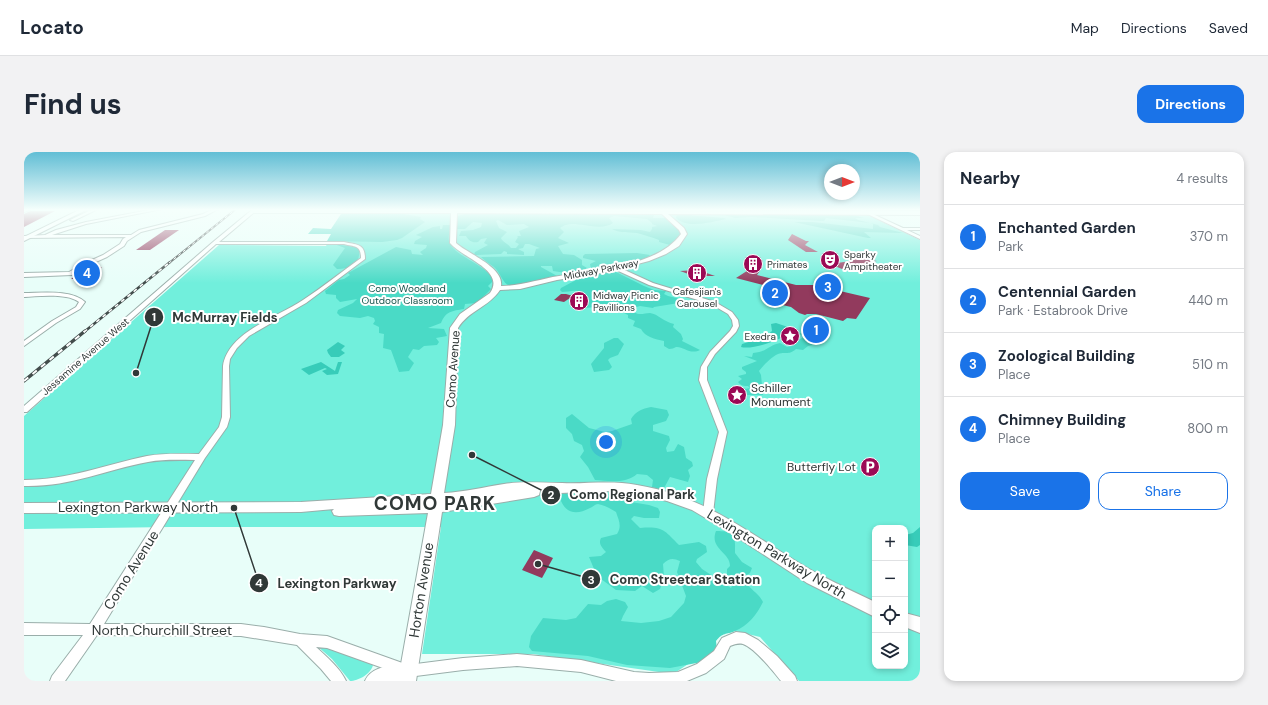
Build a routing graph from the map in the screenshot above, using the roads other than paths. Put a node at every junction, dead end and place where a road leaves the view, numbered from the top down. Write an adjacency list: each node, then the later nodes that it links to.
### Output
1 (50, 234): 7 (street)
2 (136, 234): 8 (street)
3 (226, 234): 11 (street, Jessamine Avenue West)
4 (453, 234): 14 (street)
5 (684, 234): 12 (street, Midway Parkway)
6 (911, 234): 10 (street)
7 (45, 236): 8 (street); 9 (street)
8 (130, 236): 13 (street)
9 (25, 237)
10 (920, 238)
11 (215, 243): 17 (street, Jessamine Avenue West); 18 (street, Como Avenue)
12 (616, 268): 14 (street, Midway Parkway); 23 (street)
13 (24, 275)
14 (497, 288): 21 (street, Como Avenue)
15 (24, 295): 16 (street)
16 (24, 344)
17 (24, 410)
18 (201, 457): 19 (street); 20 (street, Como Avenue)
19 (24, 483)
20 (172, 502): 21 (street, Lexington Parkway North); 22 (street, Lexington Parkway North); 28 (street, Como Avenue)
21 (436, 503): 23 (street, Lexington Parkway North); 30 (street, Horton Avenue)
22 (24, 508)
23 (708, 513): 24 (street, Lexington Parkway North)
24 (872, 608)
25 (908, 621): 26 (street)
26 (920, 625)
27 (24, 629): 28 (street, North Churchill Street)
28 (94, 629): 29 (street, North Churchill Street); 31 (street, Como Avenue)
29 (300, 640): 30 (street, North Churchill Street); 32 (street)
30 (405, 678): 33 (street); 34 (street, North Churchill Street)
31 (57, 681)
32 (339, 681)
33 (374, 681)
34 (790, 681)

